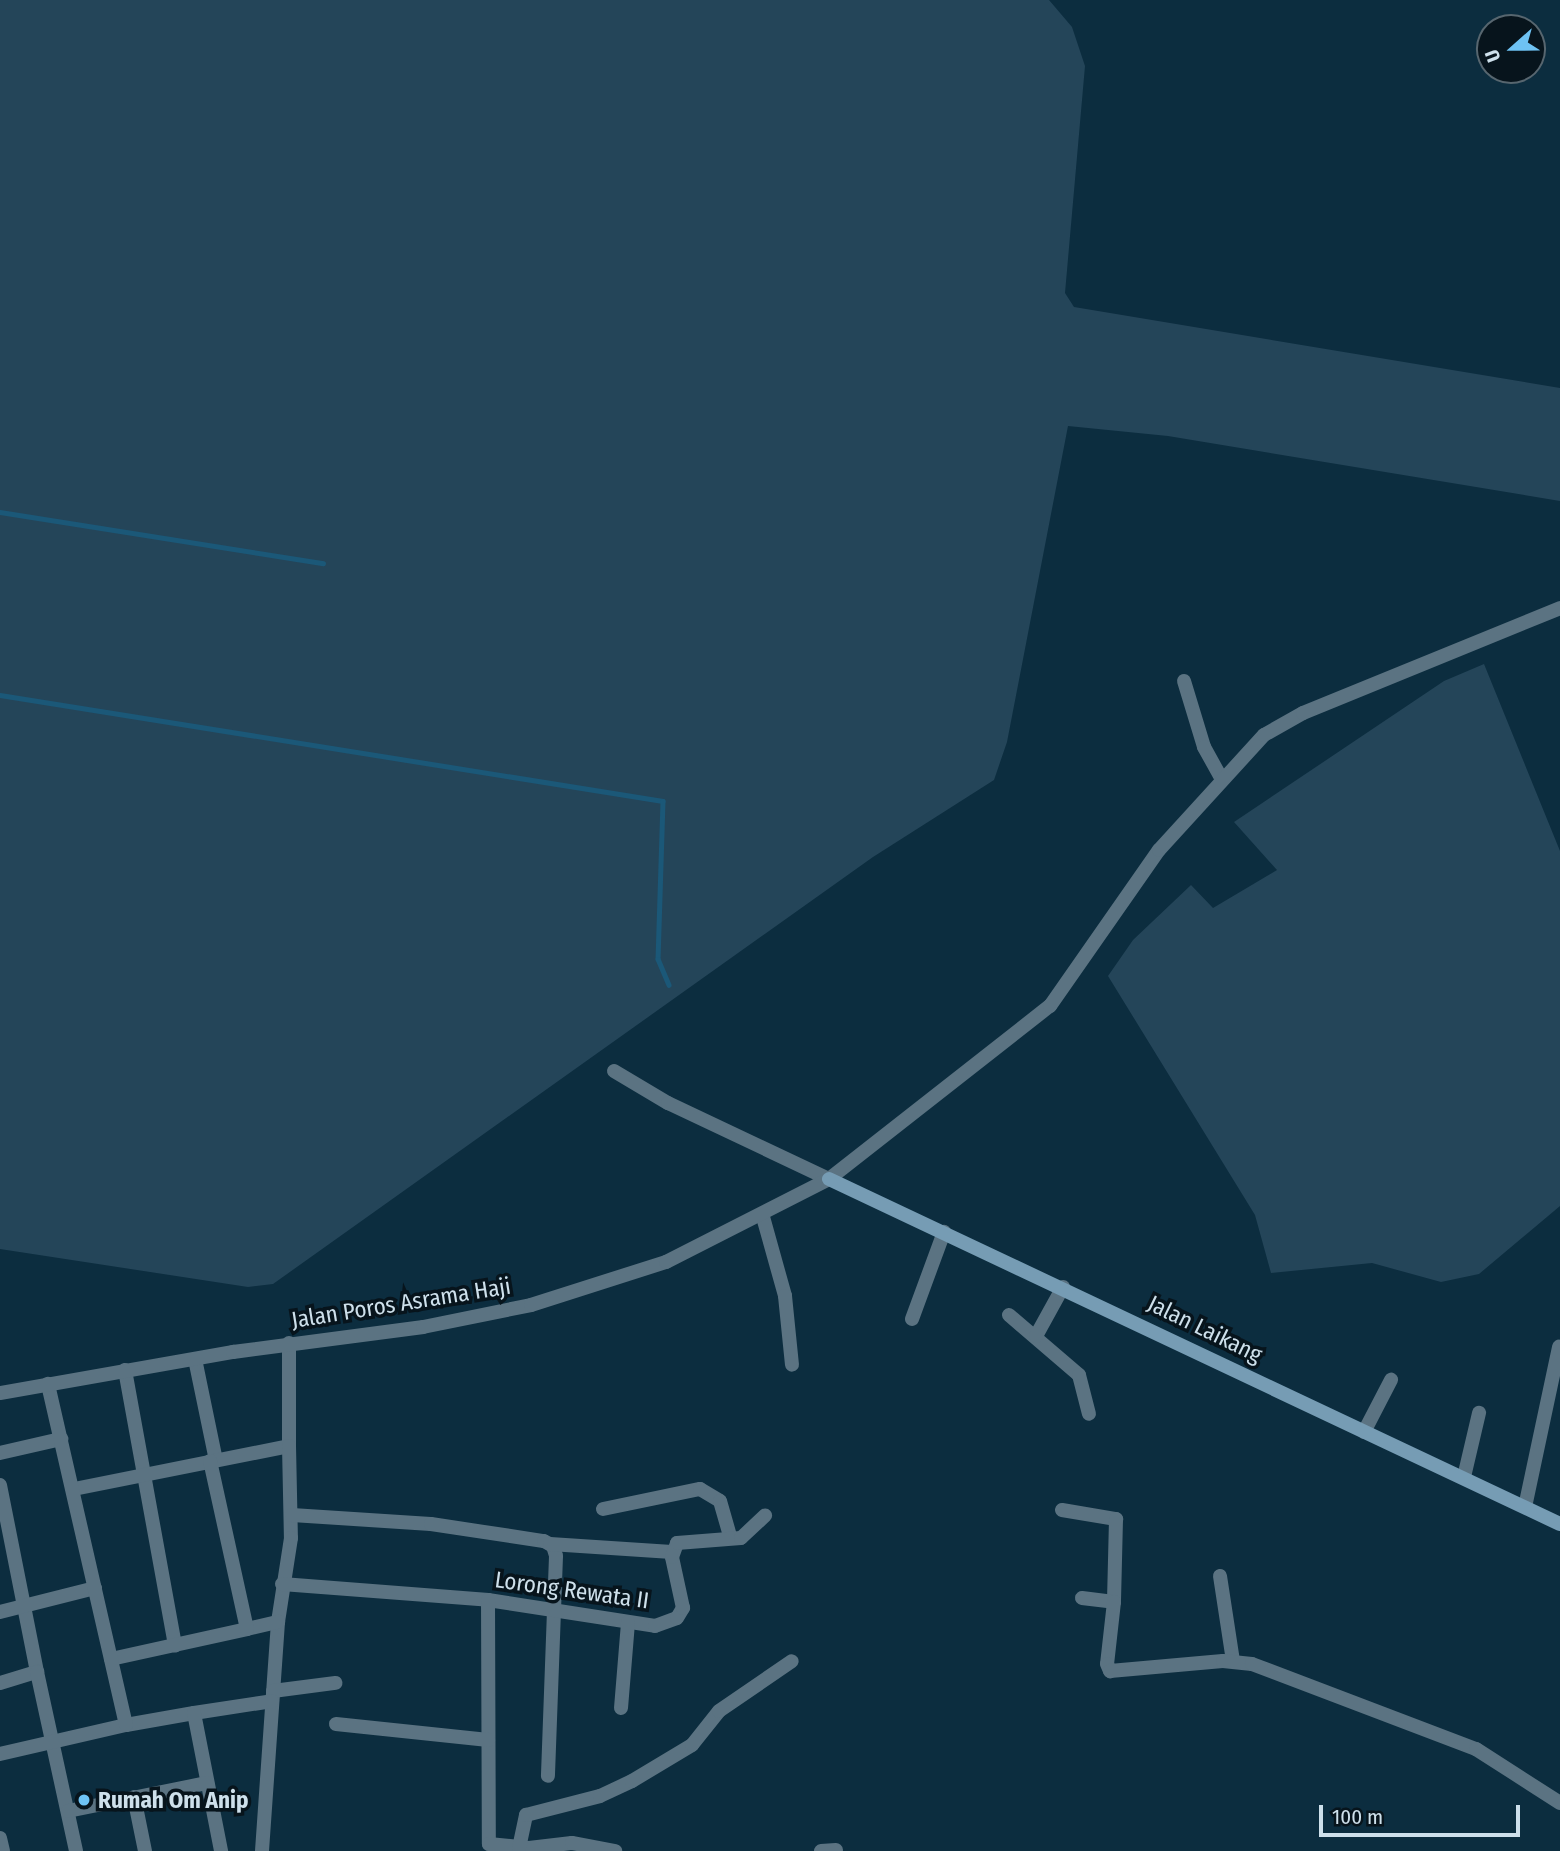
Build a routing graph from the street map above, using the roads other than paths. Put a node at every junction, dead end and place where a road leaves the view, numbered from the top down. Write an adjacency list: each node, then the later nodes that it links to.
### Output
1 (1560, 608): 3 (street, Jalan Poros Asrama Haji)
2 (1184, 681): 3 (street)
3 (1221, 778): 5 (street, Jalan Poros Asrama Haji)
4 (614, 1071): 5 (street)
5 (829, 1179): 6 (street, Jalan Poros Asrama Haji); 7 (main road, Jalan Laikang)
6 (763, 1217): 12 (street, Jalan Poros Asrama Haji); 15 (street)
7 (944, 1232): 8 (main road, Jalan Laikang); 10 (street)
8 (1063, 1287): 11 (street); 22 (main road, Jalan Laikang)
9 (1009, 1314): 11 (street)
10 (912, 1319)
11 (1035, 1336): 21 (street)
12 (289, 1343): 14 (street, Jalan Poros Asrama Haji); 24 (street)
13 (1559, 1347): 31 (street)
14 (195, 1359): 16 (street, Jalan Poros Asrama Haji); 26 (street)
15 (792, 1365)
16 (125, 1370): 18 (street, Jalan Poros Asrama Haji); 27 (street)
17 (1391, 1380): 22 (street)
18 (48, 1384): 19 (street, Jalan Poros Asrama Haji); 23 (street)
19 (0, 1393)
20 (1479, 1413): 28 (street)
21 (1089, 1414)
22 (1364, 1432): 28 (main road, Jalan Laikang)
23 (61, 1440): 25 (street); 30 (street)
24 (289, 1446): 26 (street); 34 (street)
25 (0, 1453)
26 (213, 1460): 27 (street); 51 (street)
27 (143, 1474): 30 (street); 52 (street)
28 (1464, 1478): 31 (main road, Jalan Laikang)
29 (0, 1485): 46 (street)
30 (74, 1489): 42 (street)
31 (1525, 1507): 36 (main road, Jalan Laikang)
32 (604, 1508): 37 (street)
33 (1062, 1510): 45 (street)
34 (292, 1515): 38 (street); 41 (street)
35 (765, 1516): 37 (street)
36 (1560, 1524)
37 (730, 1538): 39 (street)
38 (551, 1544): 39 (street); 47 (street)
39 (672, 1552): 50 (street, Lorong Rewata II)
40 (1220, 1576): 55 (street)
41 (282, 1584): 44 (street, Lorong Rewata II); 49 (street)
42 (95, 1588): 46 (street); 53 (street)
43 (1082, 1598): 45 (street)
44 (488, 1600): 47 (street, Lorong Rewata II); 64 (street)
45 (1114, 1602): 55 (street)
46 (25, 1606): 48 (street); 56 (street)
47 (551, 1610): 50 (street, Lorong Rewata II); 67 (street)
48 (0, 1612)
49 (278, 1622): 51 (street); 59 (street)
50 (628, 1622): 60 (street)
51 (247, 1629): 52 (street)
52 (175, 1645): 53 (street)
53 (111, 1659): 63 (street)
54 (792, 1661): 74 (street)
55 (1233, 1661): 70 (street)
56 (37, 1672): 57 (street); 65 (street)
57 (0, 1683)
58 (335, 1683): 59 (street)
59 (272, 1696): 61 (street); 80 (street)
60 (621, 1708)
61 (194, 1713): 63 (street); 68 (street)
62 (335, 1724): 64 (street)
63 (126, 1725): 65 (street)
64 (488, 1740): 73 (street)
65 (56, 1741): 66 (street); 71 (street)
66 (0, 1754)
67 (548, 1776)
68 (207, 1783): 69 (street); 79 (street)
69 (134, 1797): 71 (street); 78 (street)
70 (1560, 1803)
71 (68, 1811): 77 (street)
72 (0, 1838): 76 (street)
73 (487, 1848): 74 (street)
74 (519, 1848): 81 (street)
75 (836, 1850): 82 (street)
76 (3, 1851)
77 (76, 1851)
78 (145, 1851)
79 (221, 1851)
80 (262, 1851)
81 (615, 1851)
82 (821, 1851)

